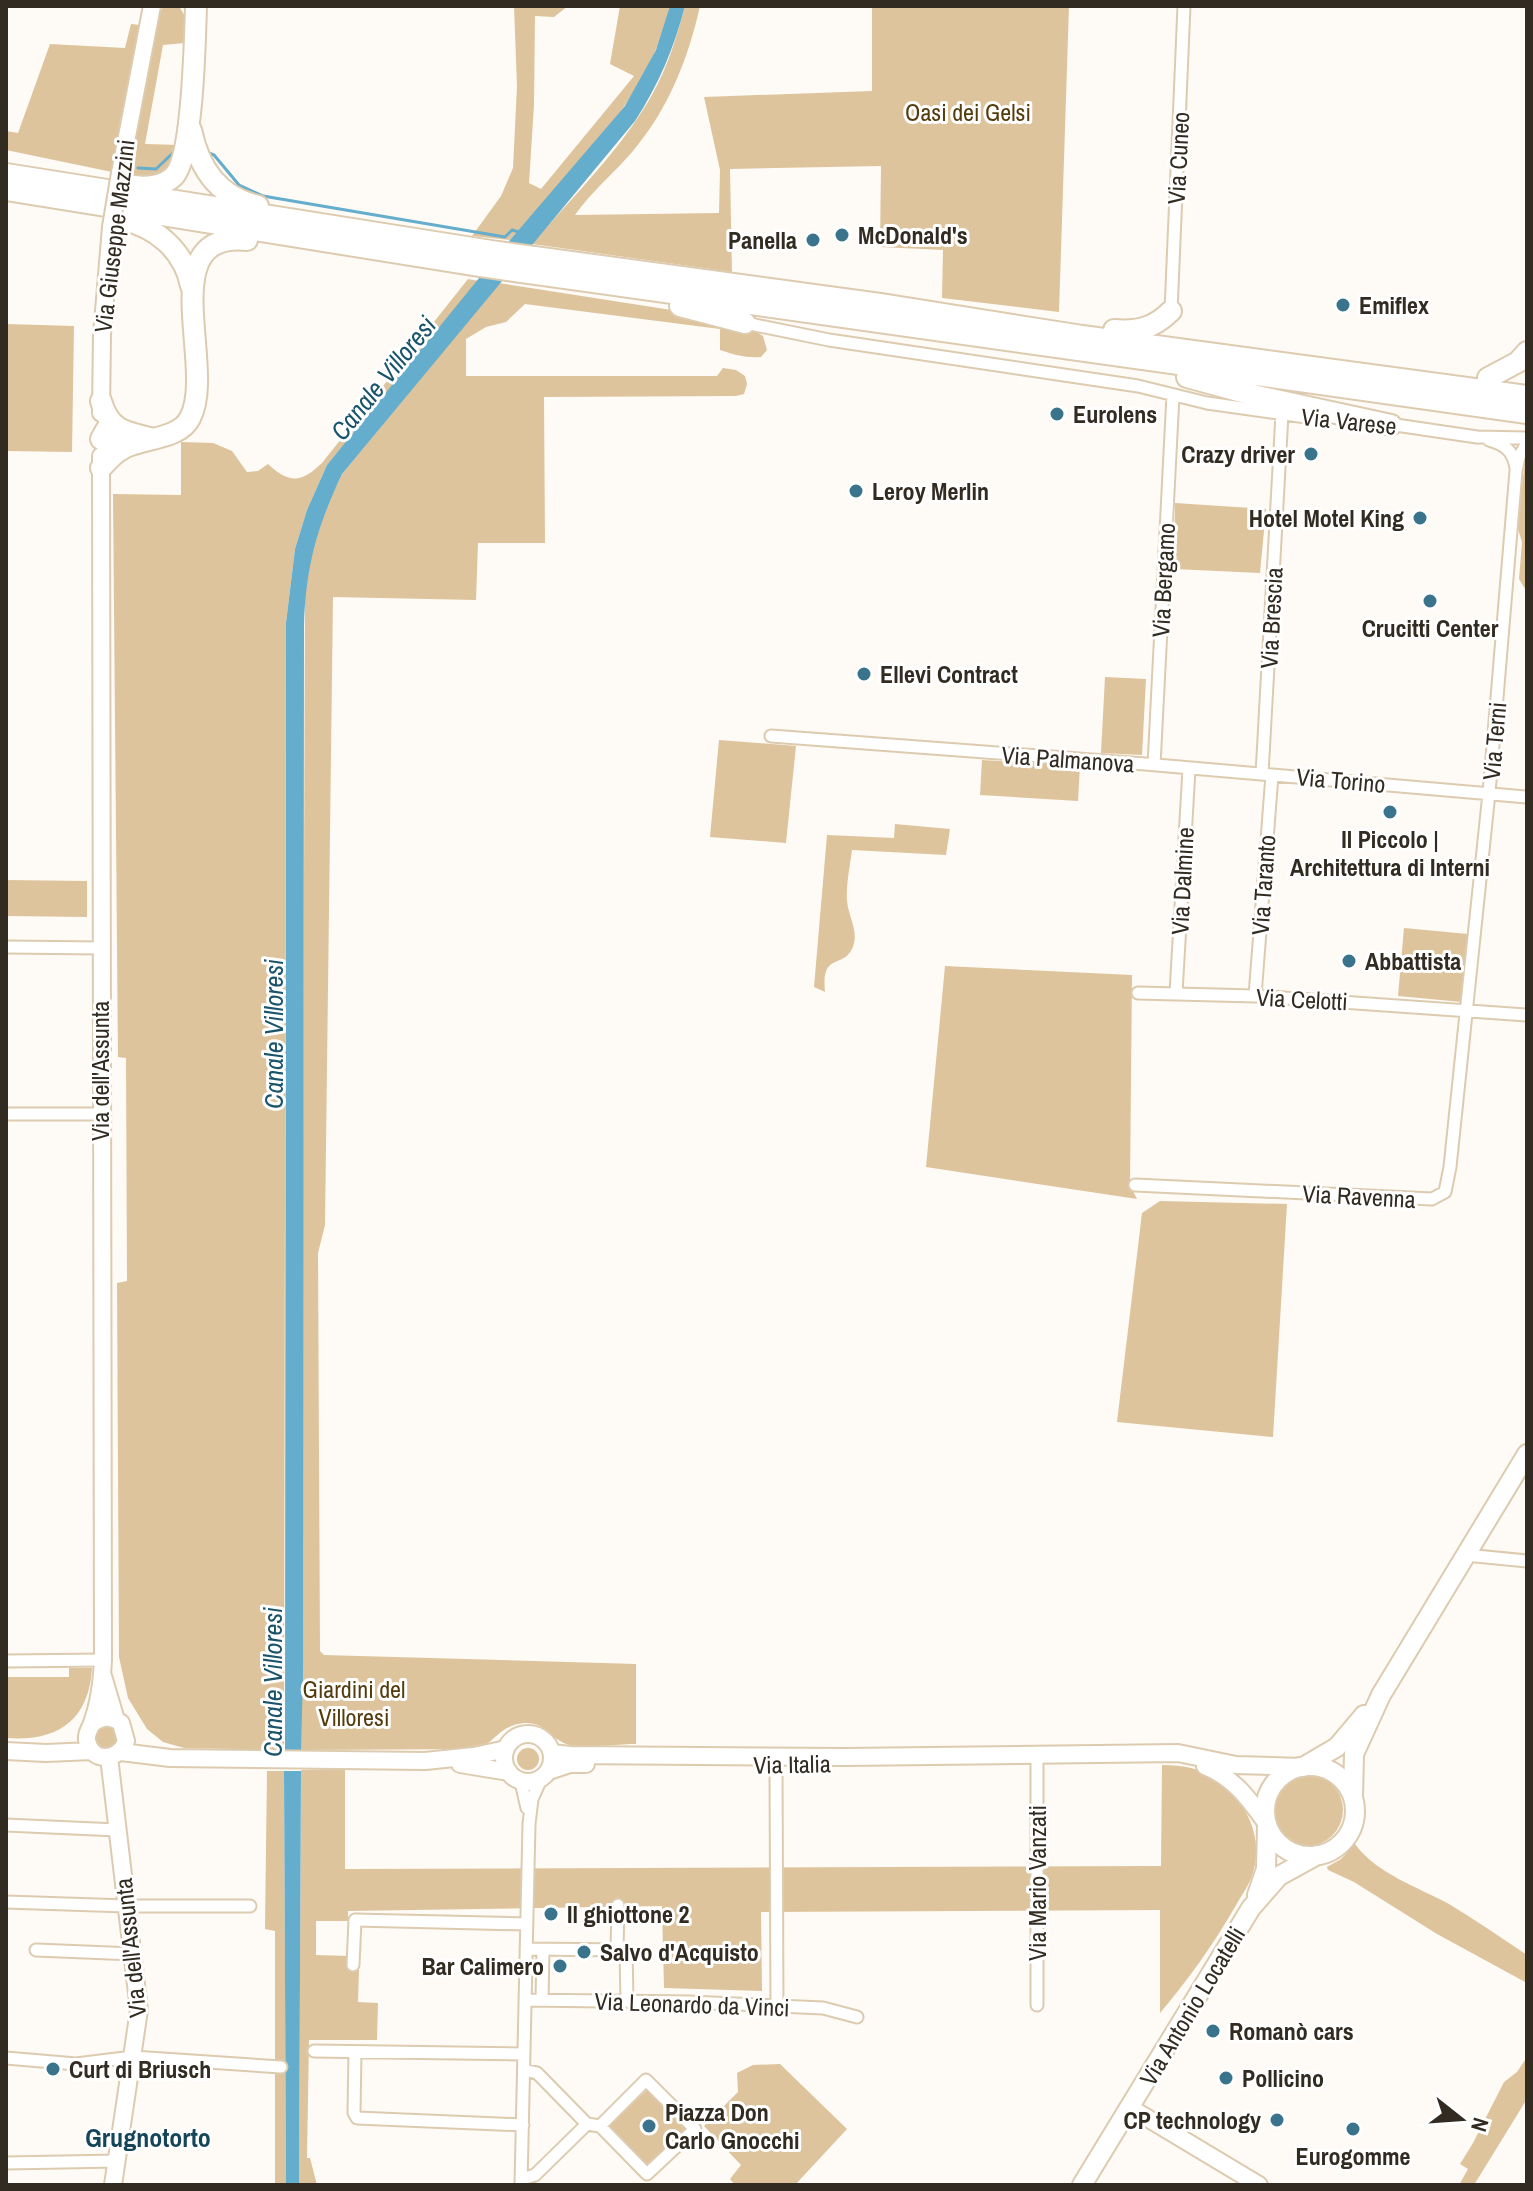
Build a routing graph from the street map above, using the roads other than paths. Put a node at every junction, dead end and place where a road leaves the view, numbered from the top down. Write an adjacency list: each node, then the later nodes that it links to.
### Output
1 (152, 6): 23 (street, Via Giuseppe Mazzini, bridge)
2 (1184, 6): 12 (street, Via Cuneo)
3 (194, 8): 4 (highway)
4 (189, 119): 6 (highway); 9 (highway)
5 (6, 174): 6 (highway)
6 (74, 186): 9 (highway)
7 (6, 190): 8 (highway)
8 (28, 194): 9 (highway); 11 (highway)
9 (316, 233): 10 (highway); 11 (highway)
10 (530, 264): 13 (highway); 14 (highway); 15 (highway)
11 (193, 296): 28 (highway)
12 (1171, 311): 14 (highway)
13 (745, 323): 21 (street, Via Varese)
14 (1082, 336): 17 (highway)
15 (1050, 347): 17 (highway); 26 (highway)
16 (1527, 352): 19 (highway)
17 (1174, 356): 18 (highway); 24 (highway)
18 (1359, 373): 19 (highway); 22 (highway)
19 (1488, 378): 20 (highway)
20 (1527, 383)
21 (1173, 395): 25 (street, Via Varese); 33 (street, Via Bergamo)
22 (1527, 396)
23 (101, 401): 28 (highway)
24 (1527, 413)
25 (1282, 414): 26 (street, Via Varese); 35 (street, Via Brescia)
26 (1391, 425): 27 (street, Via Varese)
27 (1477, 437): 29 (street, Via Varese); 31 (street)
28 (114, 439): 30 (highway)
29 (1527, 440): 31 (street, Via Terni)
30 (101, 468): 39 (street, Via dell'Assunta)
31 (1516, 471): 36 (street, Via Terni)
32 (771, 736): 33 (street, Via Palmanova)
33 (1154, 765): 34 (street, Via Torino)
34 (1189, 769): 35 (street, Via Torino); 41 (street, Via Dalmine)
35 (1267, 774): 36 (street, Via Torino); 42 (street, Via Taranto)
36 (1489, 793): 37 (street, Via Torino); 43 (street, Via Terni)
37 (1527, 797)
38 (6, 947): 39 (street)
39 (101, 948): 46 (street, Via dell'Assunta)
40 (1138, 993): 41 (street, Via Celotti)
41 (1176, 993): 42 (street, Via Celotti)
42 (1255, 996): 43 (street, Via Celotti)
43 (1466, 1010): 44 (street, Via Celotti); 47 (street, Via Ravenna)
44 (1527, 1015)
45 (6, 1114): 46 (street)
46 (101, 1114): 52 (street, Via dell'Assunta)
47 (1135, 1185)
48 (1527, 1454): 49 (main road)
49 (1466, 1555): 50 (street); 53 (main road)
50 (1527, 1561)
51 (6, 1661): 52 (street)
52 (102, 1668): 54 (street, Via dell'Assunta); 55 (street, Via dell'Assunta)
53 (1381, 1695): 71 (main road); 74 (main road)
54 (116, 1720): 55 (street); 56 (street)
55 (90, 1726): 59 (street); 60 (street)
56 (126, 1734): 63 (street); 67 (street)
57 (506, 1749): 61 (street); 68 (street); 73 (street)
58 (6, 1751): 60 (street)
59 (92, 1751): 60 (street); 63 (street)
60 (46, 1753)
61 (552, 1753): 64 (street, Via Italia); 72 (street)
62 (1088, 1753): 65 (street, Via Italia); 69 (street, Via Italia); 71 (street, Via Italia)
63 (115, 1755): 67 (street); 78 (street, Via dell'Assunta)
64 (734, 1756): 66 (street, Via Italia); 70 (street)
65 (995, 1756): 66 (street, Via Italia); 69 (street, Via Italia)
66 (816, 1757): 70 (street)
67 (170, 1758): 68 (street)
68 (435, 1761): 73 (street)
69 (1037, 1761): 70 (street, Via Italia); 76 (street, Via Italia); 95 (street, Via Mario Vanzati)
70 (776, 1764): 72 (street, Via Italia); 96 (street)
71 (1303, 1767): 74 (main road); 76 (main road)
72 (545, 1775): 73 (street); 75 (street)
73 (515, 1777): 75 (street)
74 (1353, 1797): 79 (main road)
75 (529, 1824): 85 (street)
76 (1267, 1824): 79 (main road); 84 (main road, Via Antonio Locatelli)
77 (6, 1825): 78 (street)
78 (117, 1830): 82 (street, Via dell'Assunta)
79 (1317, 1855): 84 (main road, Via Antonio Locatelli)
80 (6, 1902): 82 (street)
81 (618, 1905): 89 (street)
82 (126, 1906): 83 (street); 90 (street, Via dell'Assunta)
83 (250, 1906)
84 (1251, 1908): 105 (main road, Via Antonio Locatelli)
85 (526, 1924): 86 (street); 91 (street)
86 (526, 1949): 88 (street); 92 (street)
87 (36, 1950): 90 (street)
88 (543, 1950): 89 (street); 93 (street)
89 (617, 1950): 94 (street)
90 (134, 1954): 101 (street, Via dell'Assunta)
91 (353, 1965)
92 (525, 2000): 93 (street, Via Leonardo da Vinci); 100 (street)
93 (542, 2000): 94 (street, Via Leonardo da Vinci)
94 (627, 2001): 96 (street, Via Leonardo da Vinci)
95 (1037, 2005)
96 (777, 2007): 97 (street, Via Leonardo da Vinci)
97 (857, 2017)
98 (314, 2051): 99 (street)
99 (355, 2052): 100 (street); 107 (street)
100 (524, 2054): 104 (street)
101 (133, 2057): 102 (street); 103 (street); 109 (street, Via dell'Assunta)
102 (6, 2058)
103 (281, 2067)
104 (524, 2070): 106 (street); 107 (street)
105 (1129, 2107): 113 (main road, Via Antonio Locatelli); 114 (street)
106 (587, 2124): 108 (street); 111 (street)
107 (523, 2125): 111 (street)
108 (600, 2126): 108 (street)
109 (118, 2161): 110 (street); 112 (street, Via dell'Assunta)
110 (6, 2163)
111 (522, 2182)
112 (113, 2185)
113 (1082, 2185)
114 (1259, 2185)

